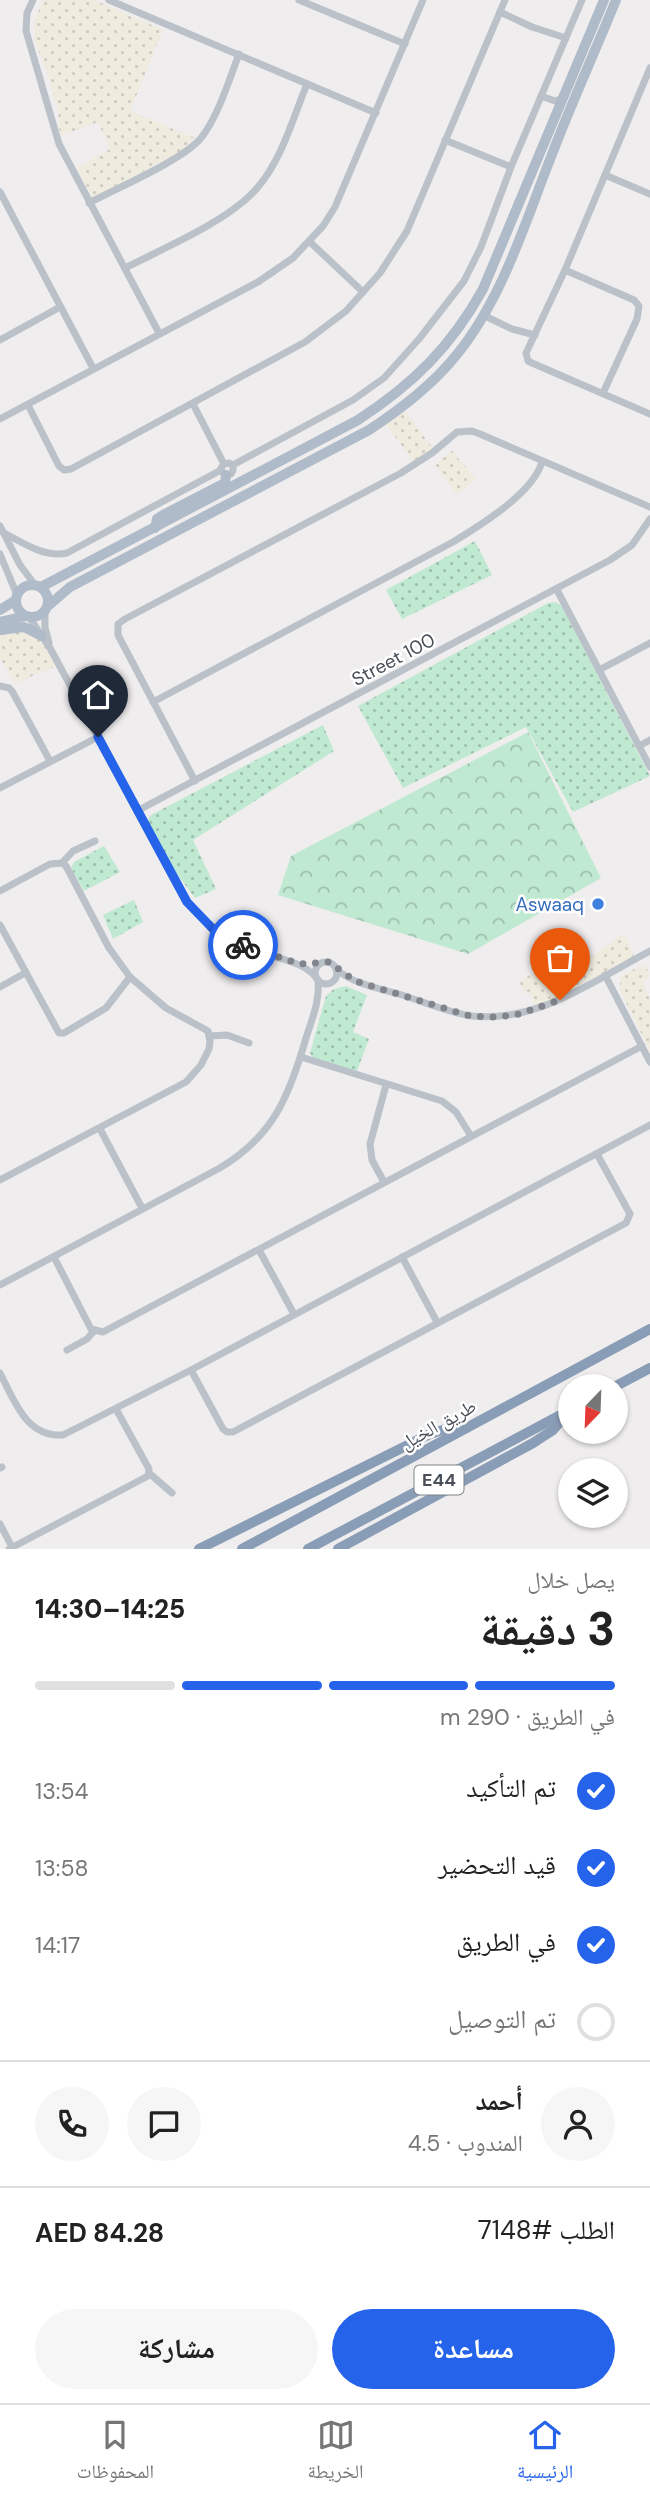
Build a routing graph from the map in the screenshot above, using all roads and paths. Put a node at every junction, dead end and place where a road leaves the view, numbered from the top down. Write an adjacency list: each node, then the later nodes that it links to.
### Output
1 (33, 0): 23 (street)
2 (109, 0): 12 (street)
3 (299, 0): 11 (street)
4 (423, 0): 11 (street)
5 (505, 0): 9 (street)
6 (582, 0): 10 (street)
7 (604, 0): 16 (main road)
8 (617, 0): 29 (main road)
9 (500, 12): 10 (street); 18 (street)
10 (566, 38): 15 (street)
11 (405, 44): 17 (street)
12 (239, 54): 14 (street); 23 (street)
13 (650, 68): 20 (street)
14 (307, 84): 17 (street); 25 (street)
15 (541, 96): 16 (street); 19 (street)
16 (562, 98): 43 (main road)
17 (376, 113): 24 (street)
18 (445, 140): 19 (street); 27 (street)
19 (511, 167): 40 (street)
20 (605, 175): 22 (street); 26 (street)
21 (0, 192): 28 (street)
22 (650, 194)
23 (89, 203): 25 (street)
24 (310, 242): 27 (street); 30 (street)
25 (125, 268): 30 (street)
26 (565, 271): 31 (street); 34 (street)
27 (363, 292): 35 (street)
28 (60, 307): 32 (street); 33 (street)
29 (483, 315): 31 (street); 49 (main road)
30 (159, 333): 33 (street)
31 (535, 335): 34 (street)
32 (0, 338)
33 (93, 368): 36 (street)
34 (603, 393): 37 (street)
35 (194, 404): 36 (street); 40 (street)
36 (28, 405): 38 (street)
37 (650, 414)
38 (0, 419)
39 (542, 462): 41 (street); 59 (street); 59 (street)
40 (226, 468): 43 (main road); 44 (street)
41 (650, 507)
42 (650, 519): 47 (street, Street 100)
43 (155, 528): 46 (main road)
44 (2, 530): 46 (street)
45 (0, 554): 48 (street)
46 (38, 586): 48 (main road); 49 (main road)
47 (557, 590): 57 (street); 65 (street, Street 100)
48 (17, 597): 50 (main road); 51 (main road)
49 (47, 608): 51 (main road); 56 (street)
50 (0, 610)
51 (28, 616): 52 (main road); 54 (street)
52 (0, 622)
53 (0, 630): 54 (main road)
54 (42, 636): 56 (street)
55 (650, 643): 57 (street)
56 (50, 648): 60 (street)
57 (599, 670): 62 (street)
58 (0, 686): 63 (street)
59 (153, 702): 65 (street)
60 (98, 737): 63 (street); 67 (street)
61 (650, 740): 62 (street)
62 (639, 746): 64 (street)
63 (50, 761): 66 (street)
64 (650, 767)
65 (195, 781): 67 (street, Street 100)
66 (0, 788)
67 (137, 811): 74 (street)
68 (95, 841): 69 (street)
69 (62, 863): 70 (street); 78 (street)
70 (0, 891)
71 (0, 925): 76 (street)
72 (650, 951): 77 (street)
73 (320, 963): 74 (street); 75 (street); 79 (street)
74 (300, 964): 79 (street)
75 (336, 969): 80 (street); 81 (street)
76 (26, 973): 78 (street); 82 (street)
77 (605, 975): 80 (street); 86 (street)
78 (130, 977): 84 (street)
79 (317, 979): 81 (street); 83 (street)
80 (355, 981): 81 (street)
81 (330, 983): 83 (street)
82 (0, 987)
83 (318, 1001): 87 (street)
84 (210, 1036): 85 (street); 91 (street)
85 (249, 1043)
86 (642, 1046): 88 (street); 92 (street)
87 (301, 1057): 89 (street); 96 (street)
88 (650, 1062)
89 (386, 1085): 92 (street); 95 (street)
90 (650, 1125): 93 (street)
91 (100, 1129): 94 (street); 96 (street)
92 (471, 1136): 95 (street)
93 (597, 1154): 99 (street); 102 (street)
94 (0, 1180)
95 (384, 1182): 97 (street)
96 (142, 1208): 98 (street)
97 (259, 1250): 101 (street); 104 (street)
98 (54, 1257): 100 (street); 104 (street)
99 (402, 1257): 101 (street); 102 (street)
100 (0, 1285)
101 (294, 1314): 107 (street)
102 (437, 1322): 107 (street)
103 (650, 1329): 114 (highway, طريق الخيل / E44)
104 (94, 1331): 105 (street)
105 (67, 1350)
106 (650, 1368): 109 (highway)
107 (191, 1370): 111 (street)
108 (0, 1373): 110 (street)
109 (628, 1380)
110 (3, 1385): 111 (street)
111 (116, 1409): 115 (street)
112 (558, 1417): 123 (highway, E44)
113 (558, 1424): 124 (highway)
114 (466, 1428): 121 (highway); 122 (highway, طريق الخيل / E44)
115 (145, 1463): 116 (street); 117 (street)
116 (149, 1473): 117 (street); 118 (street)
117 (136, 1481): 120 (street)
118 (172, 1493)
119 (0, 1524): 120 (street)
120 (10, 1548)
121 (199, 1549)
122 (242, 1549)
123 (308, 1549)
124 (338, 1549)

